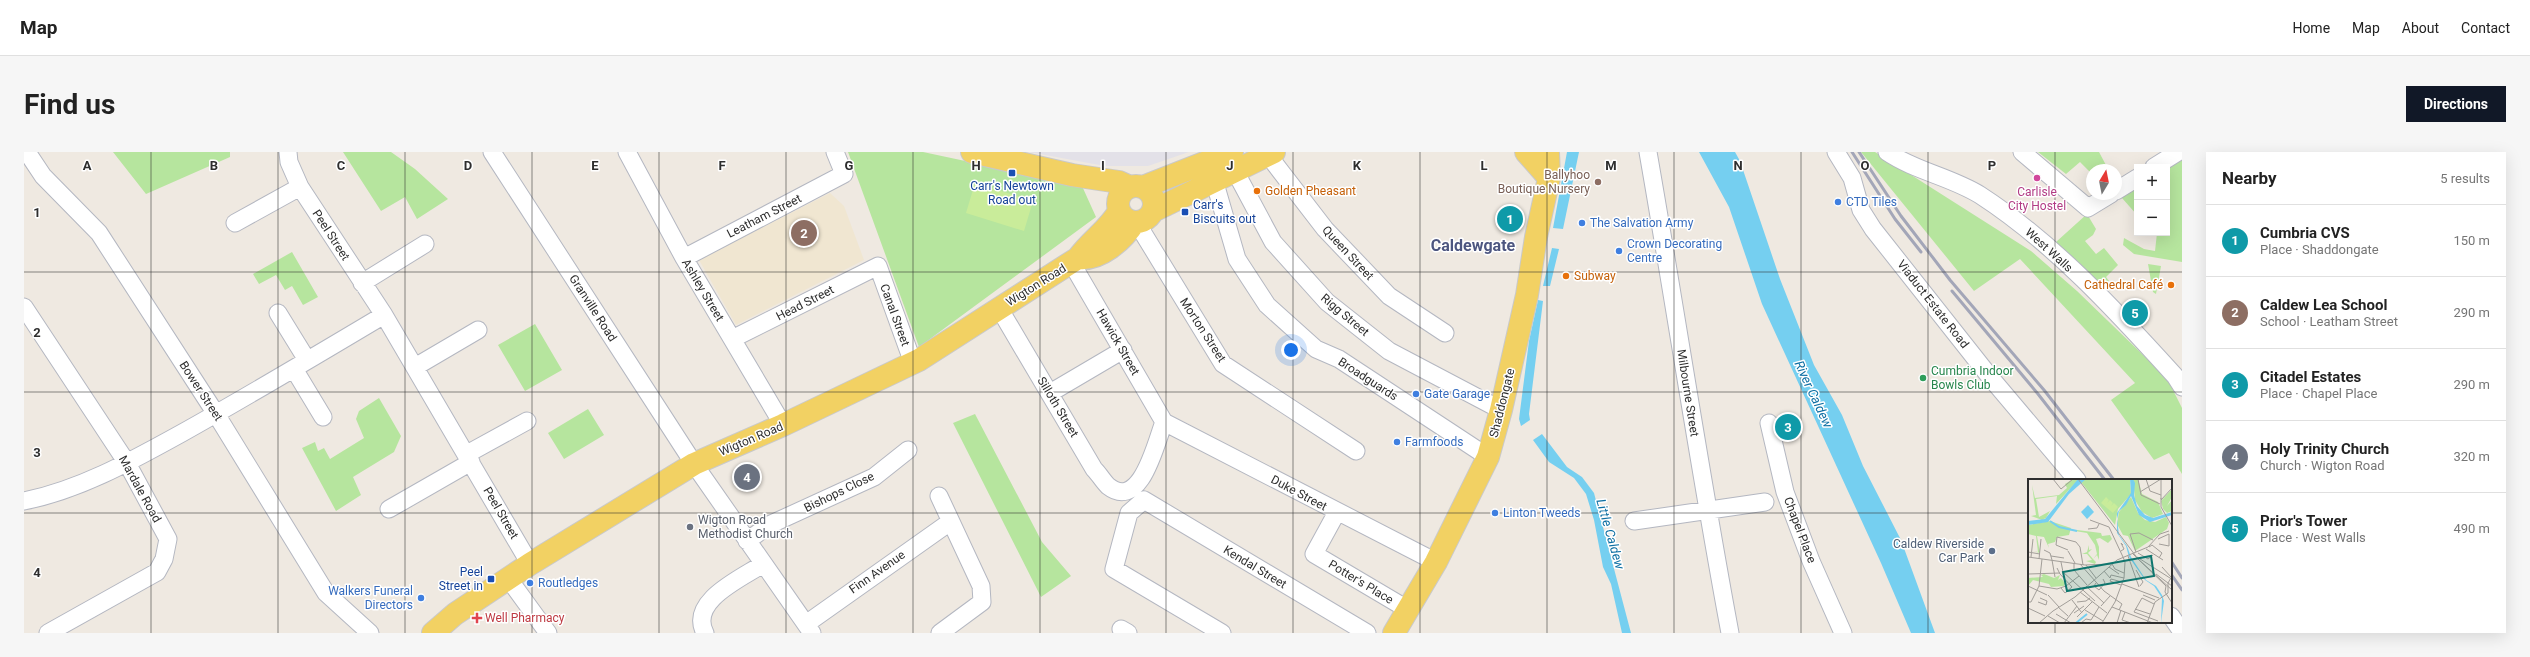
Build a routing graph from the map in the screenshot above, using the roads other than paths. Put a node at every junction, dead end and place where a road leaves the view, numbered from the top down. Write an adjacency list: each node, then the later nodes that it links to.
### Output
1 (27, 152): 46 (street, Bower Street)
2 (288, 152): 21 (street, Peel Street)
3 (492, 152): 57 (street, Granville Road)
4 (626, 152): 28 (street, Ashley Street)
5 (834, 152): 28 (street, Leatham Street)
6 (972, 152): 17 (main road)
7 (1526, 152): 18 (main road)
8 (1548, 152): 18 (main road, Shaddongate)
9 (1648, 152): 63 (street, Milbourne Street)
10 (1836, 152): 58 (street, Viaduct Estate Road)
11 (1887, 152): 43 (street, West Walls)
12 (2022, 152): 24 (street)
13 (2178, 152): 16 (street)
14 (1271, 153): 15 (main road); 37 (street, Queen Street)
15 (1234, 161): 19 (main road); 22 (main road); 45 (street, Rigg Street)
16 (2159, 164)
17 (1072, 175): 22 (main road); 25 (main road)
18 (1549, 178): 45 (main road, Shaddongate)
19 (1214, 180): 25 (main road); 54 (street, Broadguards)
20 (2134, 180): 23 (street)
21 (300, 187): 26 (street); 31 (street, Peel Street)
22 (1136, 187): 25 (main road, Wigton Road); 25 (main road)
23 (2122, 187)
24 (2102, 200)
25 (1133, 215): 29 (main road, Wigton Road); 53 (street, Morton Street)
26 (234, 223)
27 (425, 244): 31 (street)
28 (684, 258): 38 (street, Ashley Street)
29 (1074, 260): 33 (main road, Wigton Road); 39 (street, Hawick Street)
30 (878, 266): 38 (street, Head Street); 40 (street, Canal Street)
31 (362, 283): 35 (street, Peel Street)
32 (24, 307): 56 (street, Mardale Road)
33 (999, 308): 40 (main road, Wigton Road); 44 (street, Silloth Street)
34 (278, 313): 41 (street)
35 (384, 315): 41 (street); 42 (street, Peel Street)
36 (478, 330): 42 (street)
37 (1446, 333)
38 (732, 339): 51 (street, Ashley Street)
39 (1124, 350): 44 (street); 49 (street, Hawick Street)
40 (913, 363): 51 (main road, Wigton Road)
41 (301, 365): 46 (street); 47 (street)
42 (415, 367): 55 (street, Peel Street)
43 (2182, 387)
44 (1050, 393): 49 (street, Silloth Street)
45 (1501, 410): 54 (main road, Shaddongate)
46 (216, 414): 56 (street); 77 (street, Bower Street)
47 (323, 417)
48 (527, 421): 55 (street)
49 (1164, 422): 64 (street, Duke Street)
50 (1769, 423): 86 (street, Chapel Place)
51 (783, 425): 57 (main road, Wigton Road)
52 (908, 450): 67 (street, Bishops Close)
53 (1356, 451)
54 (1488, 457): 68 (main road, Shaddongate)
55 (469, 458): 62 (street); 69 (street, Peel Street)
56 (127, 463): 60 (street); 76 (street, Mardale Road)
57 (694, 464): 67 (street, Granville Road); 69 (main road, Wigton Road)
58 (2075, 479)
59 (939, 496): 66 (street)
60 (24, 501)
61 (1765, 502): 63 (street)
62 (389, 509)
63 (1706, 510): 65 (street); 85 (street, Milbourne Street)
64 (1337, 512): 68 (street, Duke Street); 72 (street, Potter's Place)
65 (1634, 521)
66 (950, 522): 74 (street, Finn Avenue); 81 (street)
67 (747, 541): 70 (street, Granville Road)
68 (1436, 562): 72 (main road, Shaddongate)
69 (530, 564): 71 (main road, Wigton Road)
70 (763, 564): 74 (street, Granville Road); 80 (street)
71 (508, 578): 78 (main road, Wigton Road); 79 (street)
72 (1407, 609): 84 (main road, Shaddongate)
73 (2172, 617): 75 (street)
74 (809, 629)
75 (2182, 632)
76 (48, 633)
77 (370, 633)
78 (433, 633)
79 (548, 633)
80 (705, 633)
81 (940, 633)
82 (1222, 633): 83 (street, Kendal Street)
83 (1367, 633)
84 (1394, 633)
85 (1730, 633)
86 (1843, 633)

